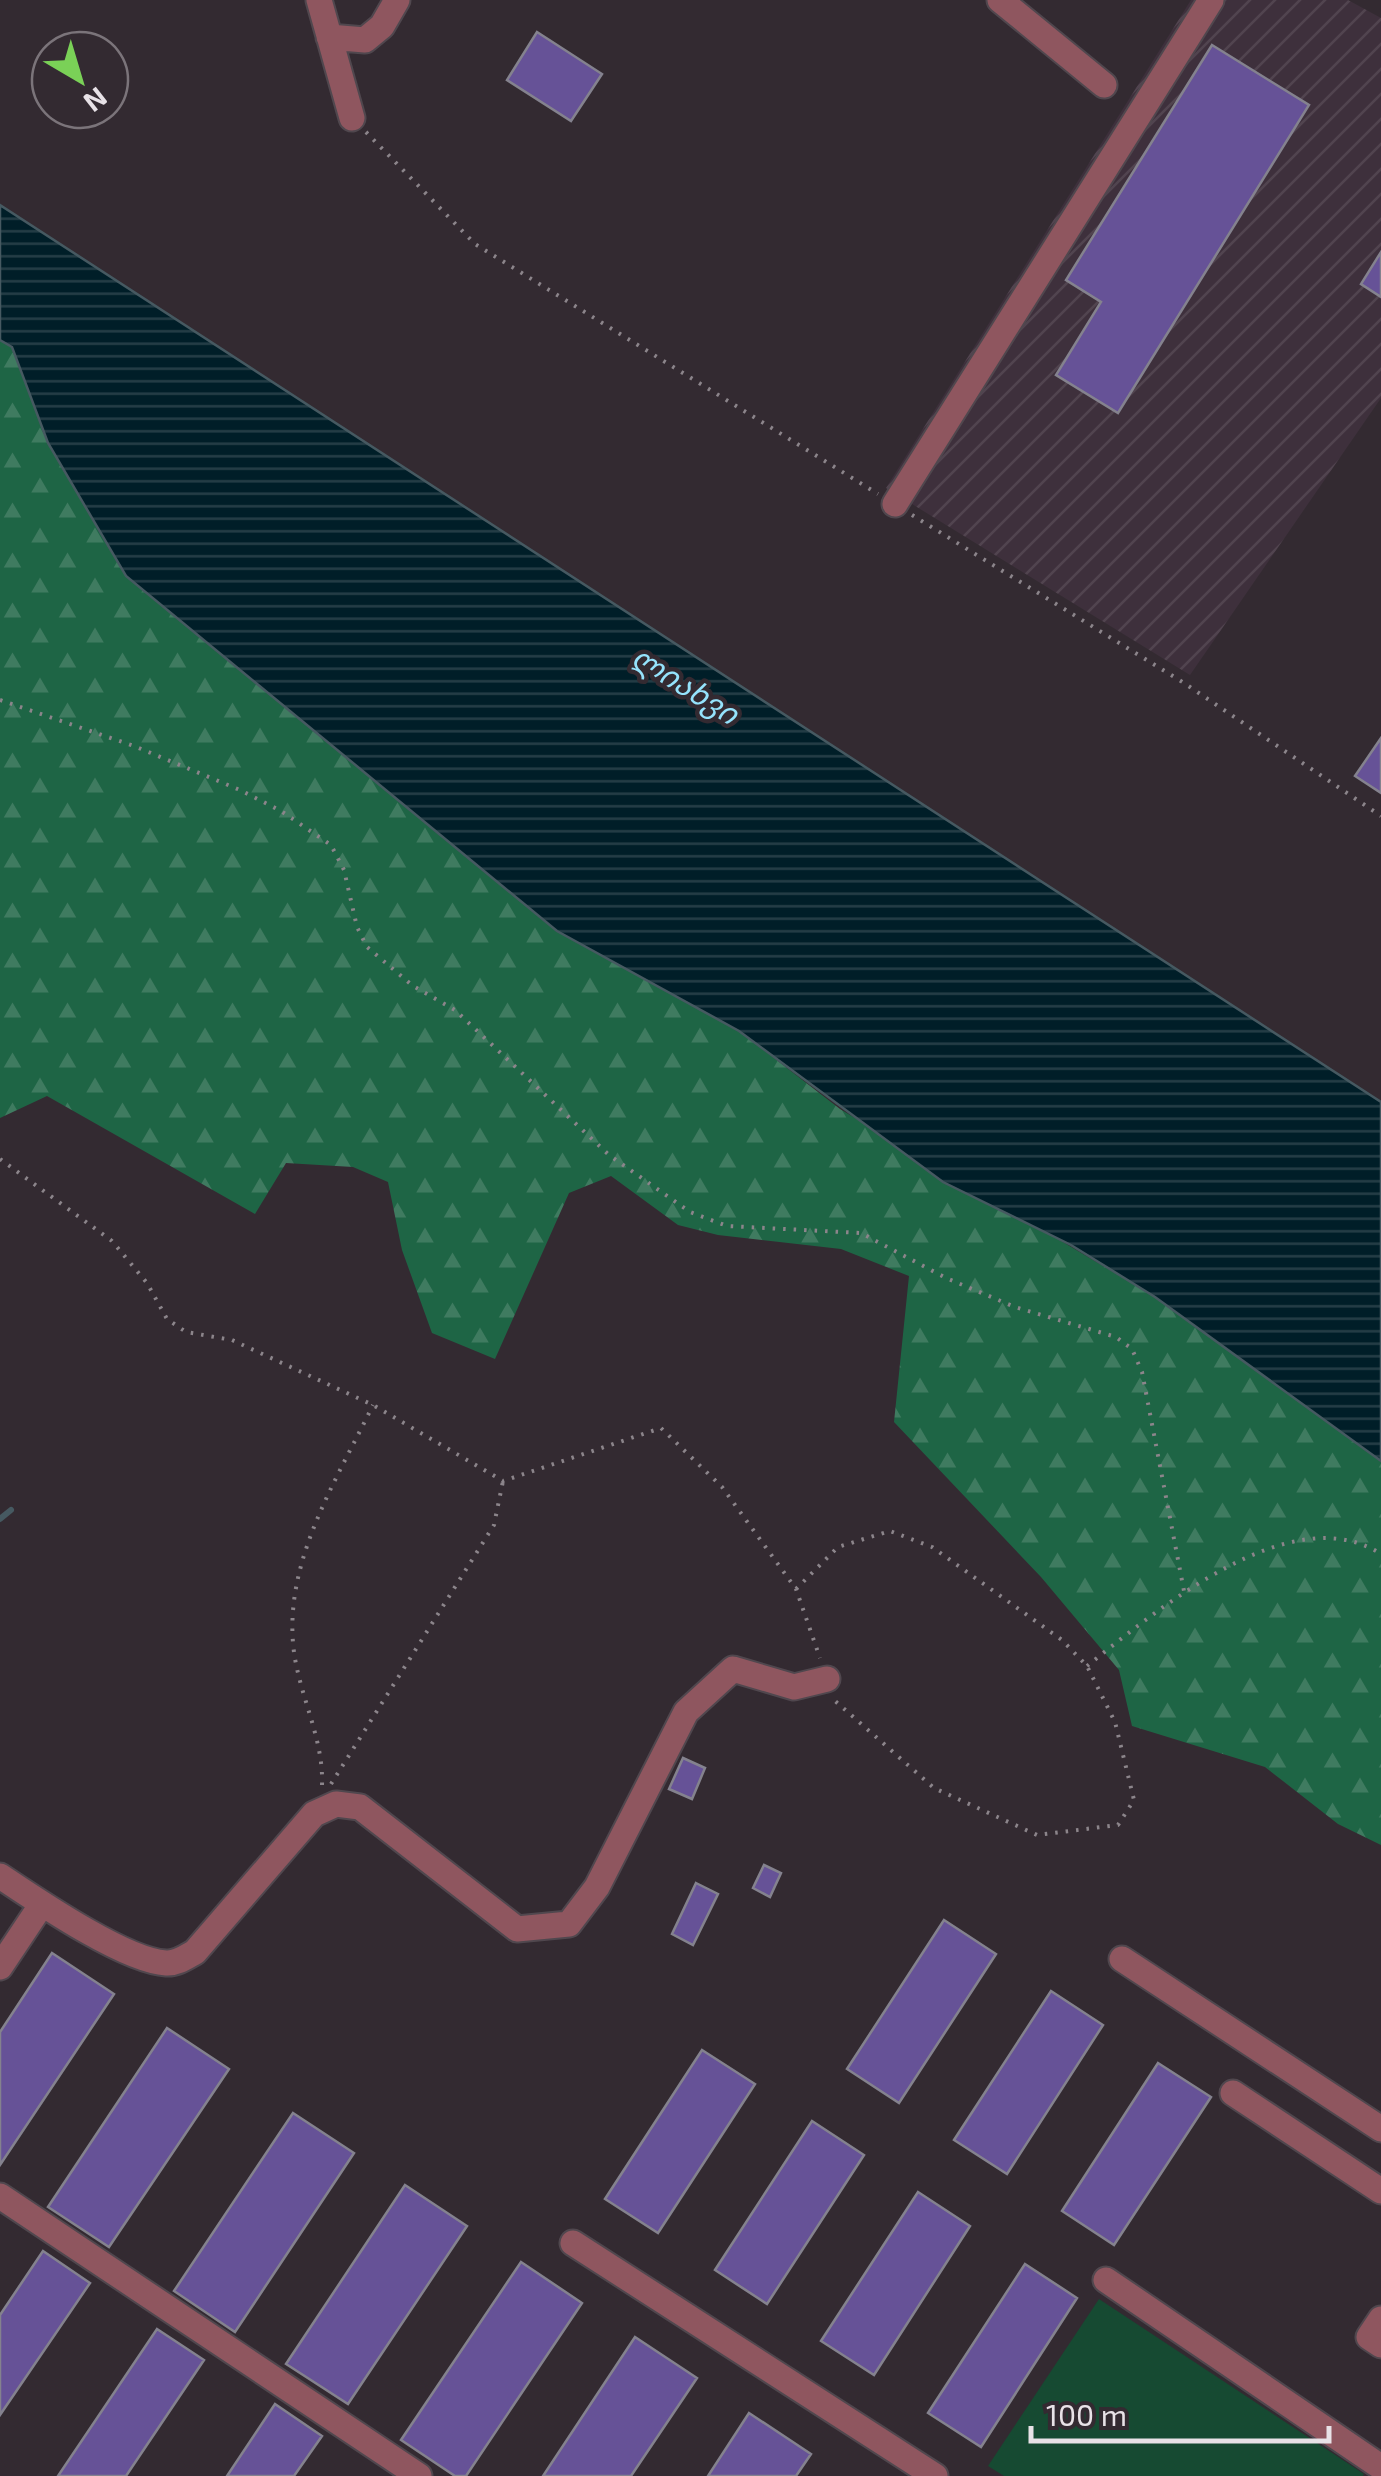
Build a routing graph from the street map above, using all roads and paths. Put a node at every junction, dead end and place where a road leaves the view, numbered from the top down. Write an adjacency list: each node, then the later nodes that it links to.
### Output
1 (319, 0): 5 (street)
2 (397, 0): 5 (street)
3 (1000, 0): 6 (street)
4 (1211, 0): 8 (street)
5 (329, 37): 7 (street)
6 (1104, 85)
7 (352, 118): 8 (path)
8 (894, 504): 10 (path)
9 (0, 700): 16 (path)
10 (1381, 816)
11 (0, 1159): 12 (path)
12 (372, 1405): 13 (path); 19 (path)
13 (503, 1481): 15 (path); 19 (path)
14 (1381, 1554): 16 (path)
15 (796, 1588): 17 (path); 18 (path)
16 (1184, 1591): 17 (path)
17 (1086, 1666): 18 (path)
18 (828, 1679): 19 (street)
19 (314, 1814): 21 (street)
20 (0, 1876): 21 (street)
21 (42, 1904): 23 (street)
22 (1122, 1959): 25 (street)
23 (0, 1967)
24 (1233, 2093): 26 (street)
25 (1381, 2129)
26 (1381, 2191)
27 (0, 2196): 33 (street)
28 (573, 2243): 34 (street)
29 (1106, 2280): 32 (street)
30 (1381, 2319): 31 (street)
31 (1381, 2346)
32 (1381, 2467)
33 (420, 2476)
34 (934, 2476)

